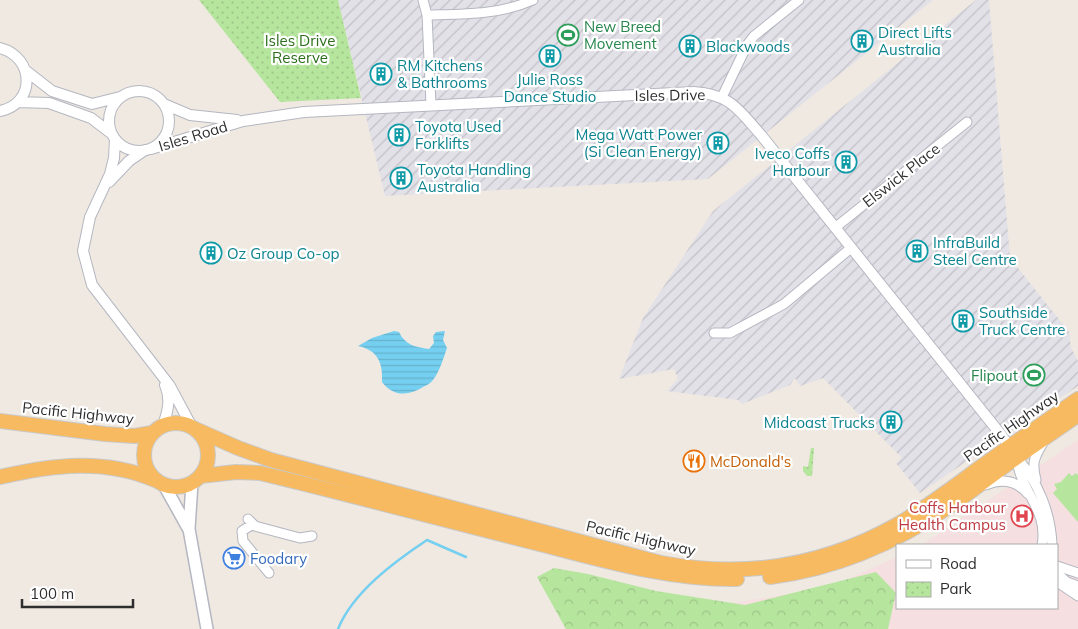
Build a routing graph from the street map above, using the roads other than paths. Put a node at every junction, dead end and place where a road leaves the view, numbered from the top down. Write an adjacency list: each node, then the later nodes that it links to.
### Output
1 (423, 0): 4 (street)
2 (533, 0): 4 (street)
3 (799, 0): 8 (street)
4 (427, 15): 11 (street)
5 (0, 48): 6 (street)
6 (25, 70): 7 (street); 9 (street)
7 (120, 97): 10 (street); 15 (street)
8 (722, 97): 11 (street, Isles Drive); 18 (street, Isles Drive)
9 (18, 102): 12 (street); 15 (street)
10 (164, 104): 13 (street, Isles Road); 16 (street)
11 (431, 105): 13 (street, Isles Drive)
12 (0, 111)
13 (243, 121): 16 (street, Isles Road)
14 (967, 122): 18 (street, Elswick Place)
15 (113, 136): 16 (street); 17 (street)
16 (148, 149): 17 (street)
17 (103, 188): 21 (street)
18 (836, 227): 19 (street, Isles Drive)
19 (852, 248): 20 (street); 28 (street, Isles Drive)
20 (714, 333)
21 (161, 375): 25 (street); 26 (street)
22 (1078, 399): 28 (highway, Pacific Highway)
23 (1078, 415): 27 (highway, Pacific Highway)
24 (0, 421): 26 (highway, Pacific Highway)
25 (194, 428): 26 (highway); 28 (highway, Pacific Highway); 30 (highway)
26 (158, 429): 31 (highway)
27 (1045, 438): 28 (highway, Pacific Highway); 33 (street)
28 (1013, 452): 32 (highway, Pacific Highway); 33 (street)
29 (0, 477): 31 (highway)
30 (196, 479): 31 (highway); 32 (highway, Pacific Highway); 34 (main road)
31 (161, 483): 34 (main road)
32 (966, 495): 33 (street)
33 (1036, 496): 36 (street); 37 (street)
34 (189, 529): 45 (main road)
35 (312, 536): 39 (street)
36 (1042, 544)
37 (1052, 544)
38 (1058, 566): 40 (street)
39 (270, 573)
40 (1078, 573)
41 (1058, 574): 43 (street)
42 (1058, 583): 44 (street)
43 (1078, 586)
44 (1078, 596)
45 (208, 629)

